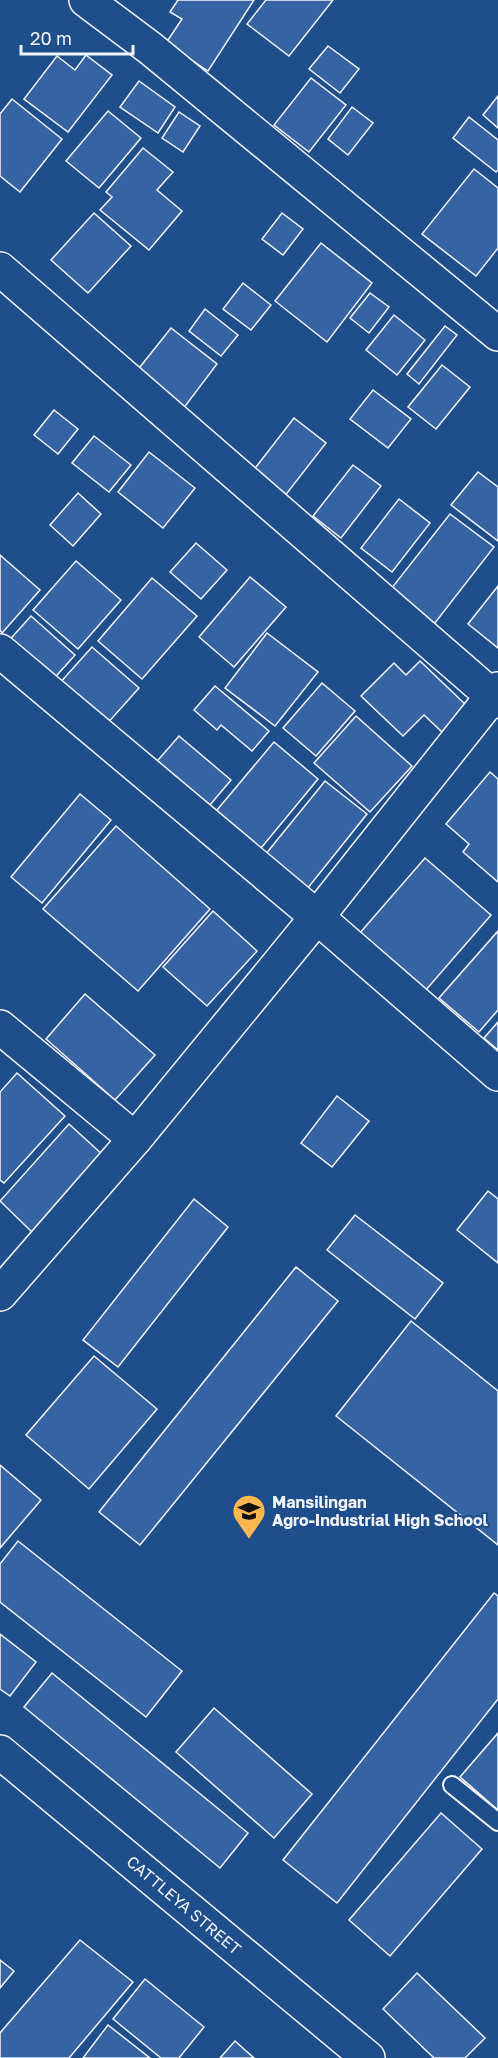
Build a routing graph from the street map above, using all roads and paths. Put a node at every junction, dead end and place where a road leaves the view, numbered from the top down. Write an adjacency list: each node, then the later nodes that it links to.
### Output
1 (86, 0): 3 (street)
2 (0, 269): 5 (street)
3 (498, 334)
4 (0, 651): 6 (street)
5 (496, 696): 6 (street)
6 (317, 917): 8 (street); 9 (street)
7 (0, 1027): 9 (street)
8 (498, 1074)
9 (135, 1139): 10 (street)
10 (0, 1294)
11 (0, 1752): 14 (street, CATTLEYA STREET)
12 (452, 1785): 13 (lane)
13 (498, 1822)
14 (368, 2058)

